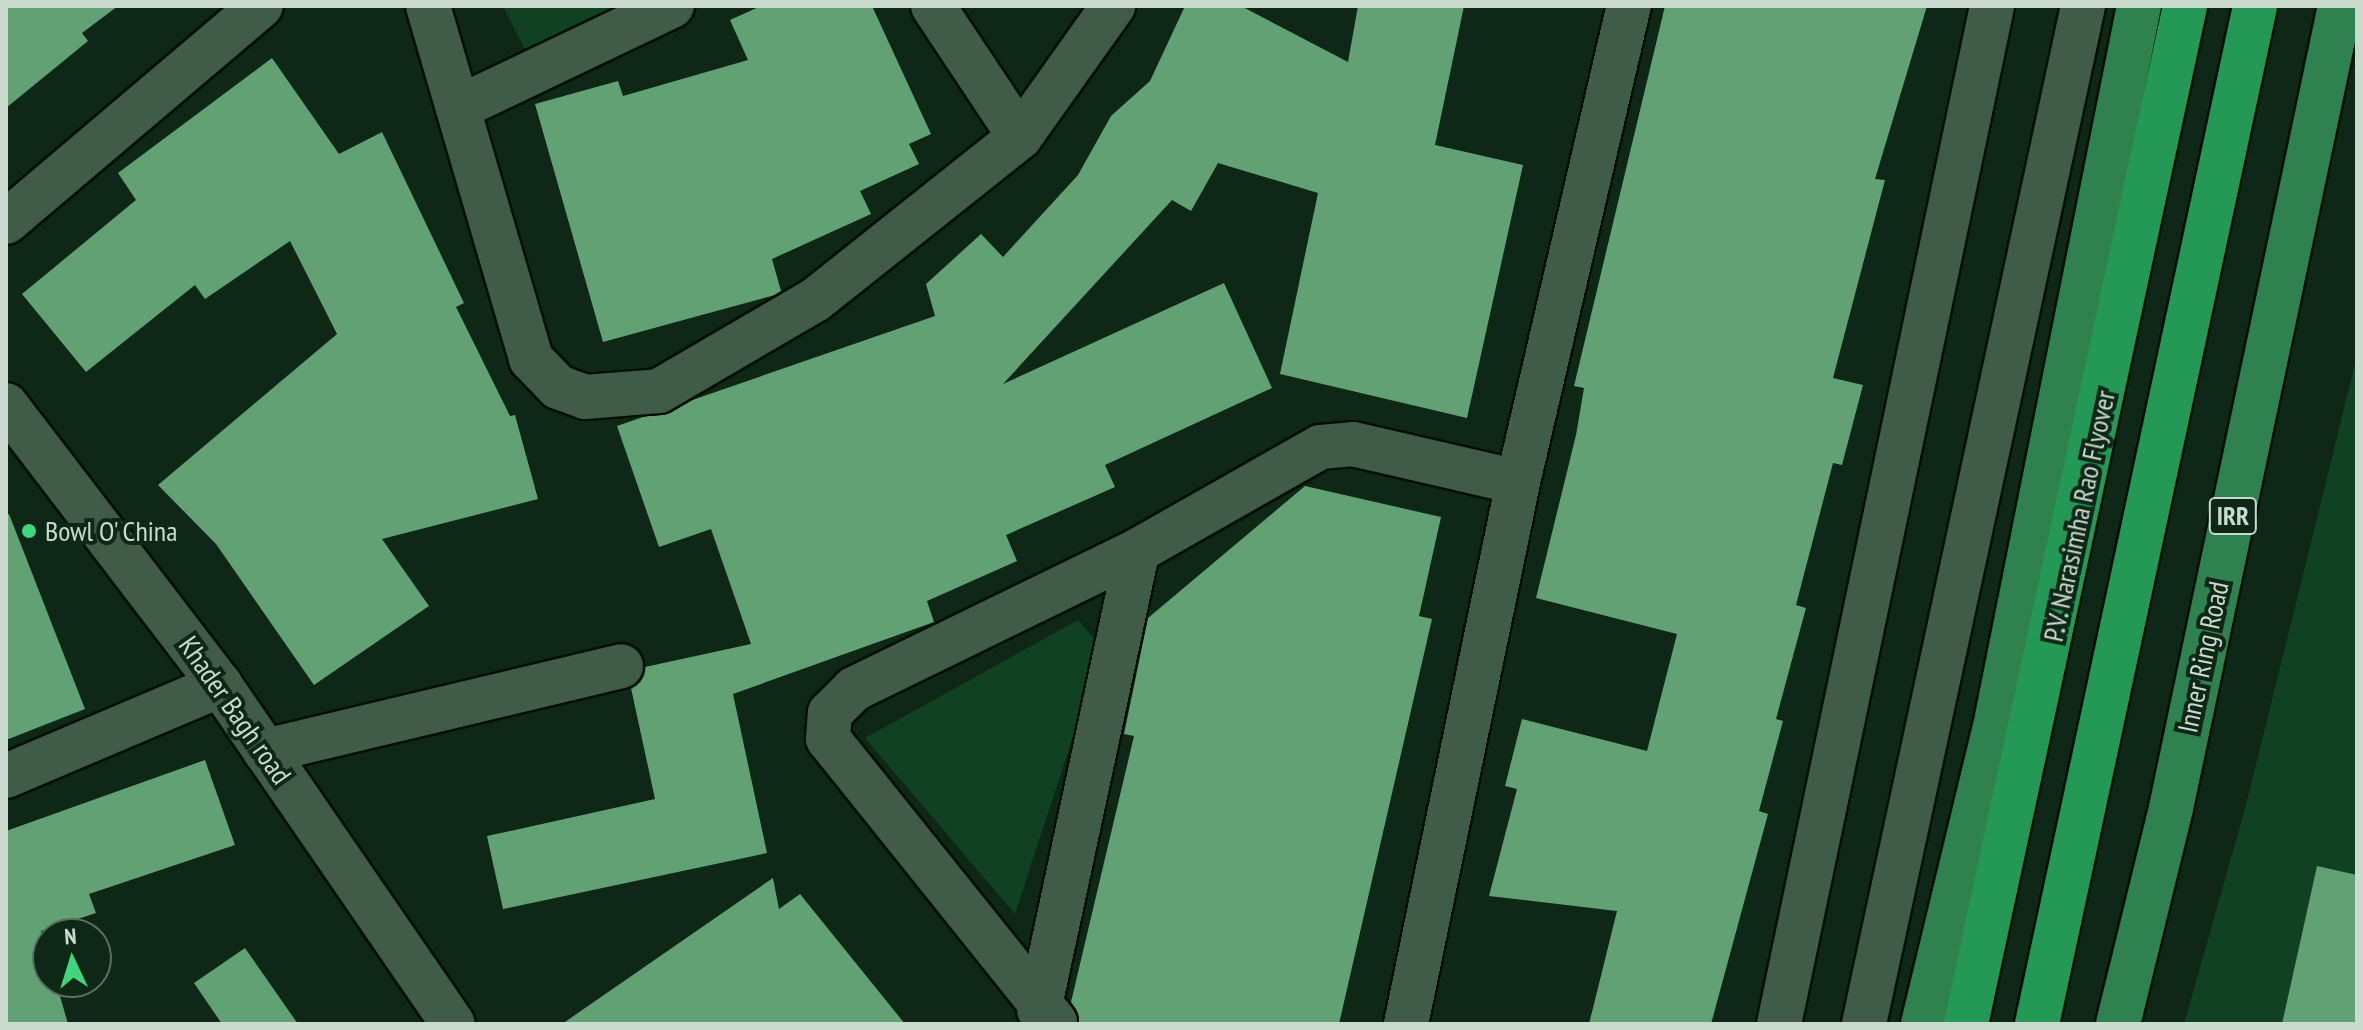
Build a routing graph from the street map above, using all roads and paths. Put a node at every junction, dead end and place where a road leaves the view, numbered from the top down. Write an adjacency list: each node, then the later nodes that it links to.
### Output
1 (261, 6): 15 (street)
2 (428, 6): 13 (street)
3 (672, 6): 13 (street)
4 (933, 6): 14 (street)
5 (1113, 6): 14 (street)
6 (1629, 6): 17 (street)
7 (1992, 6): 26 (street)
8 (2083, 6): 27 (street)
9 (2139, 6): 28 (main road)
10 (2185, 6): 29 (highway, P.V. Narasimha Rao Flyover)
11 (2255, 6): 30 (highway)
12 (2340, 6): 31 (main road, Inner Ring Road / IRR)
13 (458, 108): 14 (street)
14 (1020, 137)
15 (6, 222)
16 (6, 405): 20 (street, Khader Bagh road)
17 (1518, 482): 18 (street); 25 (street)
18 (1137, 551): 23 (street); 23 (street)
19 (621, 666): 21 (street)
20 (220, 685): 21 (street, Khader Bagh road); 22 (street)
21 (265, 751): 24 (street, Khader Bagh road)
22 (6, 776)
23 (1048, 1017)
24 (453, 1024)
25 (1406, 1024)
26 (1779, 1024)
27 (1864, 1024)
28 (1923, 1024)
29 (1966, 1024)
30 (2037, 1024)
31 (2118, 1024)

